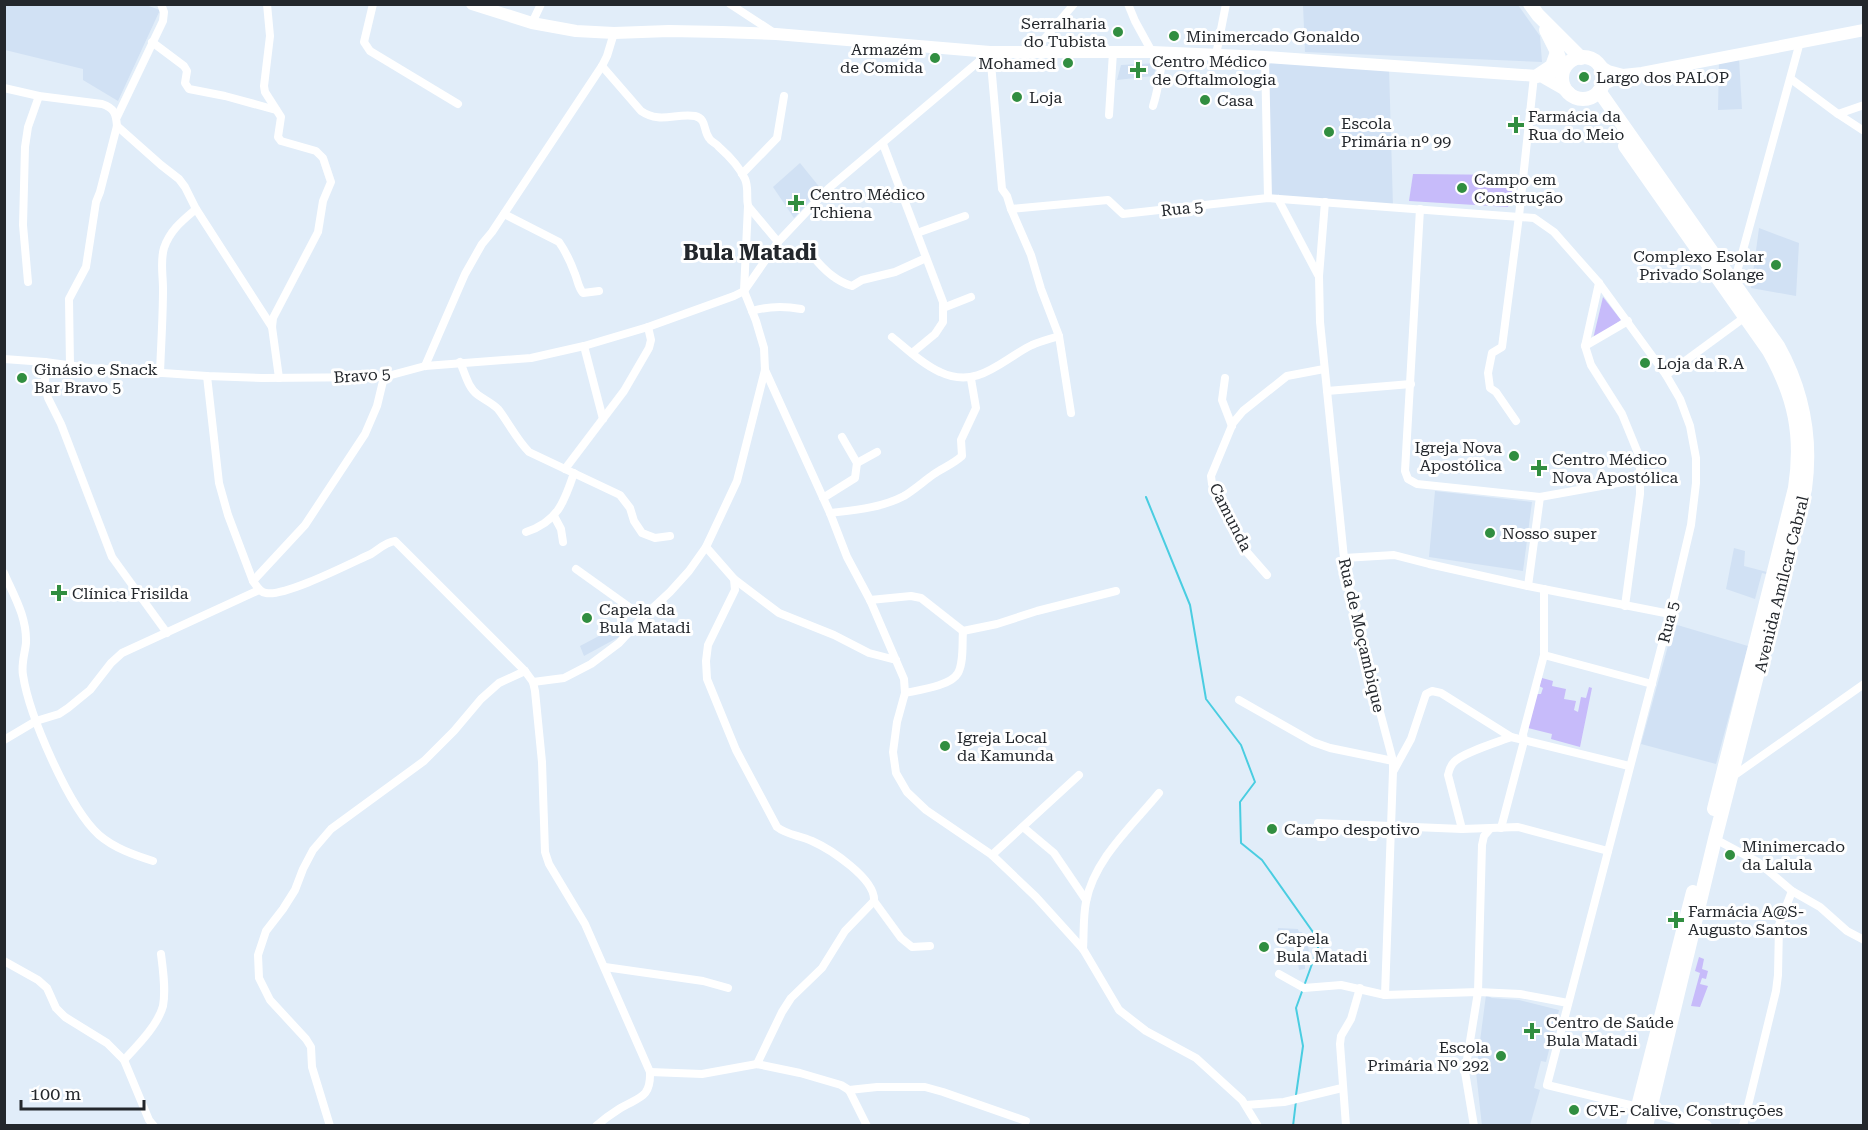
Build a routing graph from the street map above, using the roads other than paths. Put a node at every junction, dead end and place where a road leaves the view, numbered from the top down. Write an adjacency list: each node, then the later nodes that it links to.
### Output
1 (161, 4): 15 (street)
2 (267, 4): 39 (street)
3 (374, 4): 36 (street)
4 (472, 4): 11 (main road)
5 (541, 4): 11 (street)
6 (730, 4): 14 (street)
7 (1074, 4): 17 (street)
8 (1128, 4): 20 (street)
9 (1227, 4): 22 (street)
10 (1534, 10): 21 (main road); 24 (main road)
11 (532, 22): 13 (main road)
12 (1863, 30): 16 (main road)
13 (614, 33): 14 (main road); 26 (street)
14 (776, 34): 19 (main road)
15 (152, 42): 39 (street); 42 (street)
16 (1800, 42): 28 (main road); 30 (street)
17 (1034, 51): 18 (main road); 19 (main road)
18 (1113, 51): 20 (main road); 41 (street)
19 (990, 52): 44 (street); 51 (street)
20 (1158, 52): 22 (main road); 38 (street)
21 (1557, 52): 27 (main road); 29 (main road)
22 (1216, 55): 23 (main road)
23 (1265, 57): 29 (main road); 46 (street)
24 (1581, 58): 25 (main road); 27 (main road)
25 (1598, 65): 28 (main road); 32 (main road)
26 (602, 66): 45 (street); 53 (street)
27 (1563, 69): 29 (main road); 33 (main road)
28 (1623, 75): 32 (main road)
29 (1537, 76): 33 (main road); 55 (street)
30 (1791, 79): 40 (street); 63 (street)
31 (4, 88): 34 (street)
32 (1598, 91): 33 (main road); 63 (main road, Avenida Amílcar Cabral); 70 (main road, Avenida Amílcar Cabral)
33 (1569, 92)
34 (39, 96): 42 (street); 61 (street)
35 (784, 96): 45 (street)
36 (458, 104)
37 (1863, 105): 40 (street)
38 (1153, 106)
39 (276, 110): 72 (street)
40 (1838, 114): 43 (street)
41 (1109, 115)
42 (117, 122): 50 (street); 82 (street)
43 (1863, 131)
44 (883, 144): 56 (street); 57 (street)
45 (742, 174): 49 (street)
46 (1268, 198): 47 (street, Rua 5); 51 (street, Rua 5)
47 (1278, 199): 48 (street, Rua 5); 60 (street)
48 (1325, 202): 52 (street, Rua 5); 60 (street, Rua de Moçambique)
49 (748, 206): 57 (street); 65 (street)
50 (196, 209): 72 (street); 86 (street)
51 (1011, 209): 74 (street)
52 (1420, 209): 55 (street, Rua 5); 93 (street)
53 (504, 214): 64 (street); 83 (street)
54 (965, 216): 56 (street)
55 (1519, 216): 62 (street, Rua 5); 97 (street)
56 (917, 233): 59 (street)
57 (778, 242): 65 (street)
58 (812, 255): 59 (street)
59 (926, 258): 67 (street)
60 (1319, 276): 84 (street, Rua de Moçambique)
61 (28, 282)
62 (1599, 283): 71 (street, Rua 5); 77 (street)
63 (1734, 284): 143 (main road, Avenida Amílcar Cabral)
64 (599, 291)
65 (744, 291): 69 (street); 73 (street, Bravo 5)
66 (971, 297): 67 (street)
67 (943, 308): 78 (street)
68 (801, 309): 69 (street)
69 (752, 311): 85 (street)
70 (1745, 317): 87 (street); 176 (main road, Avenida Amílcar Cabral)
71 (1628, 321): 77 (street); 87 (street, Rua 5)
72 (272, 327): 90 (street)
73 (648, 327): 76 (street, Bravo 5); 96 (street)
74 (1059, 336): 91 (street); 95 (street)
75 (892, 337): 78 (street)
76 (584, 346): 81 (street, Bravo 5); 96 (street)
77 (1585, 346): 103 (street)
78 (912, 353): 91 (street)
79 (4, 359): 80 (street, Bravo 5)
80 (45, 362): 82 (street, Bravo 5); 127 (street)
81 (460, 362): 83 (street, Bravo 5); 102 (street)
82 (70, 366): 86 (street, Bravo 5)
83 (425, 366): 89 (street, Bravo 5)
84 (1324, 369): 94 (street, Rua de Moçambique); 98 (street, Camunda)
85 (765, 370): 105 (street); 111 (street)
86 (160, 373): 88 (street, Bravo 5)
87 (1666, 375): 124 (street, Rua 5)
88 (207, 376): 90 (street, Bravo 5); 117 (street)
89 (384, 377): 90 (street, Bravo 5); 117 (street)
90 (279, 378)
91 (971, 378): 106 (street)
92 (1225, 378): 98 (street)
93 (1411, 384): 94 (street); 104 (street)
94 (1327, 391): 112 (street, Rua de Moçambique)
95 (1071, 413)
96 (603, 419): 102 (street)
97 (1516, 421)
98 (1232, 426): 115 (street, Camunda)
99 (842, 437): 101 (street)
100 (877, 452): 101 (street)
101 (857, 463): 105 (street)
102 (569, 471): 107 (street); 109 (street)
103 (1640, 479): 104 (street); 123 (street)
104 (1540, 497): 118 (street)
105 (823, 498): 106 (street)
106 (830, 513): 122 (street)
107 (554, 516): 108 (street); 110 (street)
108 (526, 532)
109 (670, 536)
110 (563, 542)
111 (706, 547): 116 (street); 125 (street)
112 (1344, 558): 118 (street); 140 (street, Rua de Moçambique)
113 (576, 569): 125 (street)
114 (4, 573): 136 (street)
115 (1267, 575)
116 (734, 579): 129 (street); 157 (street)
117 (253, 581): 120 (street)
118 (1528, 586): 119 (street)
119 (1544, 589): 123 (street); 128 (street)
120 (259, 590): 127 (street); 130 (street)
121 (1116, 591): 126 (street)
122 (870, 600): 126 (street); 129 (street)
123 (1625, 606): 124 (street)
124 (1670, 615): 132 (street, Rua 5)
125 (643, 617): 131 (street)
126 (963, 631): 134 (street)
127 (167, 633): 136 (street)
128 (1544, 655): 132 (street); 139 (street)
129 (896, 660): 134 (street)
130 (525, 671): 131 (street); 179 (street)
131 (533, 682): 163 (street)
132 (1652, 684): 141 (street, Rua 5)
133 (1863, 684): 143 (street)
134 (905, 693): 153 (street)
135 (1239, 700): 140 (street)
136 (36, 721): 138 (street); 154 (street)
137 (1511, 736): 139 (street); 140 (street); 149 (street)
138 (4, 740)
139 (1524, 741): 141 (street); 148 (street)
140 (1393, 766): 146 (street, Rua de Moçambique)
141 (1629, 766): 152 (street, Rua 5)
142 (1079, 775): 147 (street)
143 (1732, 777): 151 (main road, Avenida Amílcar Cabral)
144 (1159, 793): 156 (street)
145 (1318, 822): 146 (street)
146 (1393, 825): 149 (street); 168 (street, Rua de Moçambique)
147 (1023, 827): 153 (street); 156 (street)
148 (1501, 828): 150 (street); 152 (street)
149 (1462, 829): 150 (street)
150 (1490, 829): 167 (street)
151 (1715, 839): 155 (street); 176 (main road, Avenida Amílcar Cabral)
152 (1608, 851): 169 (street, Rua 5)
153 (992, 855): 160 (street)
154 (153, 861)
155 (1792, 891): 158 (street); 188 (street)
156 (1086, 900): 160 (street)
157 (874, 901): 159 (street); 171 (street)
158 (1863, 940)
159 (930, 946)
160 (1083, 949): 175 (street)
161 (161, 954): 170 (street)
162 (4, 961): 170 (street)
163 (604, 967): 165 (street); 172 (street)
164 (1279, 974): 166 (street)
165 (728, 988)
166 (1360, 988): 168 (street); 173 (street)
167 (1478, 992): 168 (street); 169 (street); 184 (street)
168 (1386, 995)
169 (1568, 1003): 176 (street, Rua 5)
170 (124, 1060): 178 (street)
171 (757, 1064): 172 (street); 174 (street)
172 (650, 1072): 180 (street)
173 (1342, 1088): 175 (street); 183 (street)
174 (849, 1090): 177 (street); 181 (street)
175 (1246, 1105): 182 (street)
176 (1644, 1109): 185 (main road, Avenida Amílcar Cabral); 186 (main road, Avenida Amílcar Cabral); 187 (main road)
177 (1026, 1121)
178 (154, 1125)
179 (330, 1125)
180 (596, 1125)
181 (867, 1125)
182 (1258, 1125)
183 (1346, 1125)
184 (1474, 1125)
185 (1634, 1125)
186 (1646, 1125)
187 (1706, 1125)
188 (1743, 1125)

